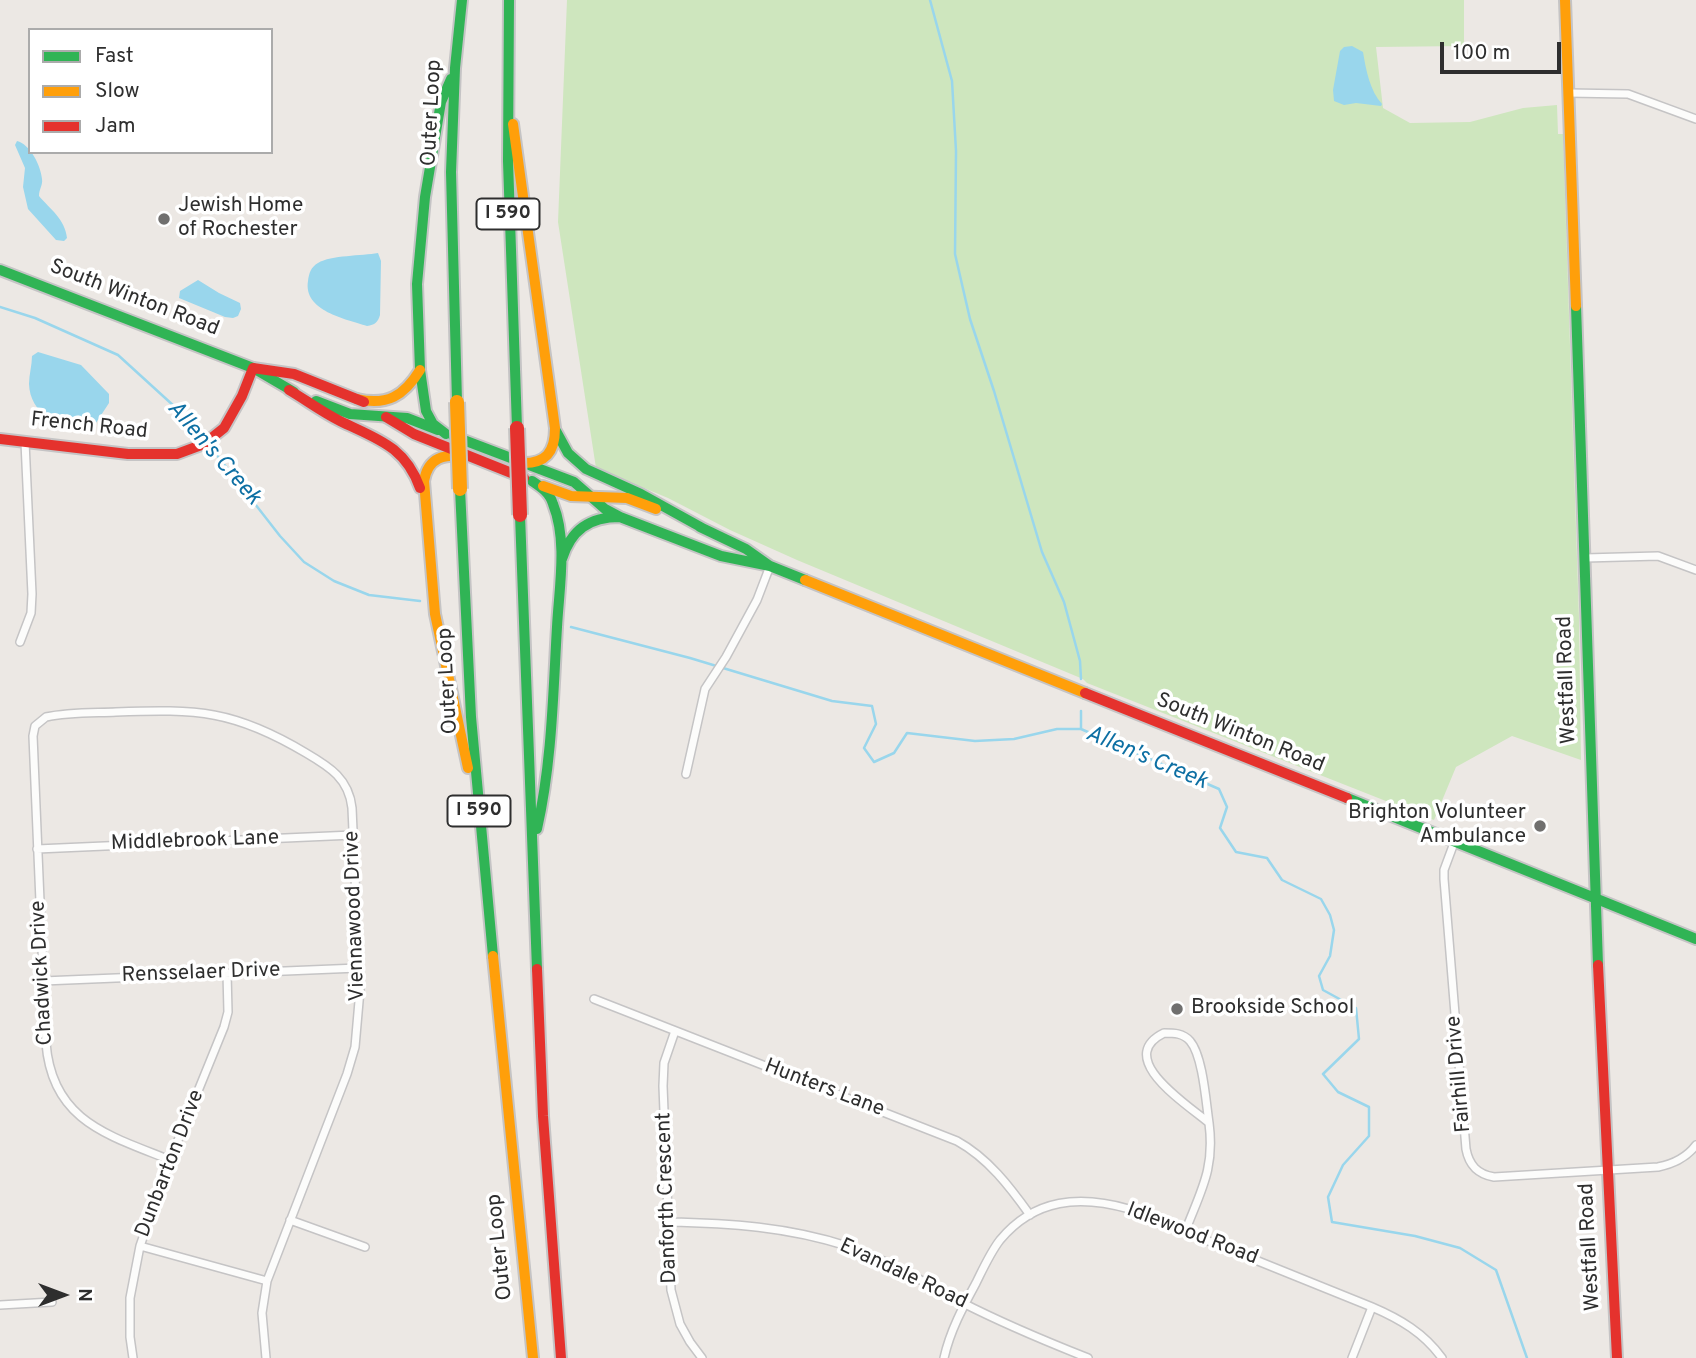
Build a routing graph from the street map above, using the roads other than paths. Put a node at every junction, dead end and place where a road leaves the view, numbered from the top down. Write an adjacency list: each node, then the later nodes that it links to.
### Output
1 (462, 0): 4 (main road, Outer Loop / I 590)
2 (509, 0): 5 (main road, I 590)
3 (1565, 0): 6 (main road, Westfall Road)
4 (455, 68): 10 (main road); 32 (main road, Outer Loop / I 590, bridge)
5 (506, 87): 14 (main road); 34 (main road, I 590, bridge)
6 (1568, 93): 7 (street); 25 (main road, Westfall Road)
7 (1696, 119)
8 (0, 270): 9 (main road, South Winton Road)
9 (253, 368): 11 (main road, South Winton Road); 12 (main road, South Winton Road); 17 (main road, French Road)
10 (419, 370): 12 (main road); 15 (main road)
11 (289, 390): 13 (main road, South Winton Road); 22 (main road)
12 (356, 399): 13 (main road, South Winton Road)
13 (385, 416): 15 (main road, South Winton Road); 18 (main road, South Winton Road)
14 (555, 428): 19 (main road); 24 (main road)
15 (446, 434): 19 (main road, South Winton Road)
16 (0, 439): 17 (main road, French Road)
17 (25, 442): 29 (street)
18 (466, 456): 20 (main road, South Winton Road); 22 (main road)
19 (522, 463): 21 (main road, South Winton Road)
20 (532, 481): 21 (main road, South Winton Road); 28 (main road)
21 (591, 497): 23 (main road, South Winton Road); 24 (main road, South Winton Road)
22 (426, 510): 32 (main road)
23 (620, 517): 26 (main road, South Winton Road); 28 (main road)
24 (706, 530): 26 (main road, South Winton Road)
25 (1586, 558): 27 (street); 37 (main road, Westfall Road)
26 (770, 566): 31 (street); 35 (main road, South Winton Road)
27 (1696, 570)
28 (559, 581): 34 (main road)
29 (20, 642)
30 (40, 720): 33 (street, Viennawood Drive); 36 (street, Chadwick Drive)
31 (686, 774)
32 (477, 792): 61 (main road, Outer Loop / I 590)
33 (353, 835): 36 (street, Middlebrook Lane); 39 (street, Viennawood Drive)
34 (534, 842): 62 (main road, I 590)
35 (1454, 843): 37 (main road, South Winton Road); 47 (street, Fairhill Drive)
36 (37, 849): 41 (street, Chadwick Drive)
37 (1595, 899): 38 (main road, South Winton Road); 47 (main road, Westfall Road)
38 (1696, 939)
39 (358, 968): 40 (street, Rensselaer Drive); 49 (street, Viennawood Drive)
40 (227, 973): 41 (street, Rensselaer Drive); 46 (street, Dunbarton Drive)
41 (43, 981): 46 (street, Chadwick Drive)
42 (594, 999): 43 (street, Hunters Lane)
43 (675, 1031): 48 (street, Hunters Lane); 50 (street, Danforth Crescent)
44 (1209, 1123): 44 (street); 51 (street)
45 (1694, 1150): 47 (street)
46 (170, 1160): 52 (street, Dunbarton Drive)
47 (1608, 1170): 68 (main road, Westfall Road)
48 (1030, 1215): 51 (street, Idlewood Road); 56 (street, Idlewood Road)
49 (290, 1220): 53 (street); 54 (street, Viennawood Drive)
50 (668, 1222): 56 (street, Evandale Road); 63 (street, Danforth Crescent)
51 (1185, 1231): 58 (street, Idlewood Road)
52 (140, 1246): 54 (street); 59 (street, Dunbarton Drive)
53 (365, 1247)
54 (267, 1281): 60 (street, Viennawood Drive)
55 (52, 1302): 57 (street)
56 (965, 1304): 64 (street, Idlewood Road); 65 (street, Evandale Road)
57 (0, 1305)
58 (1372, 1307): 66 (street); 67 (street, Idlewood Road)
59 (133, 1358)
60 (266, 1358)
61 (533, 1358)
62 (561, 1358)
63 (702, 1358)
64 (944, 1358)
65 (1088, 1358)
66 (1352, 1358)
67 (1443, 1358)
68 (1617, 1358)

